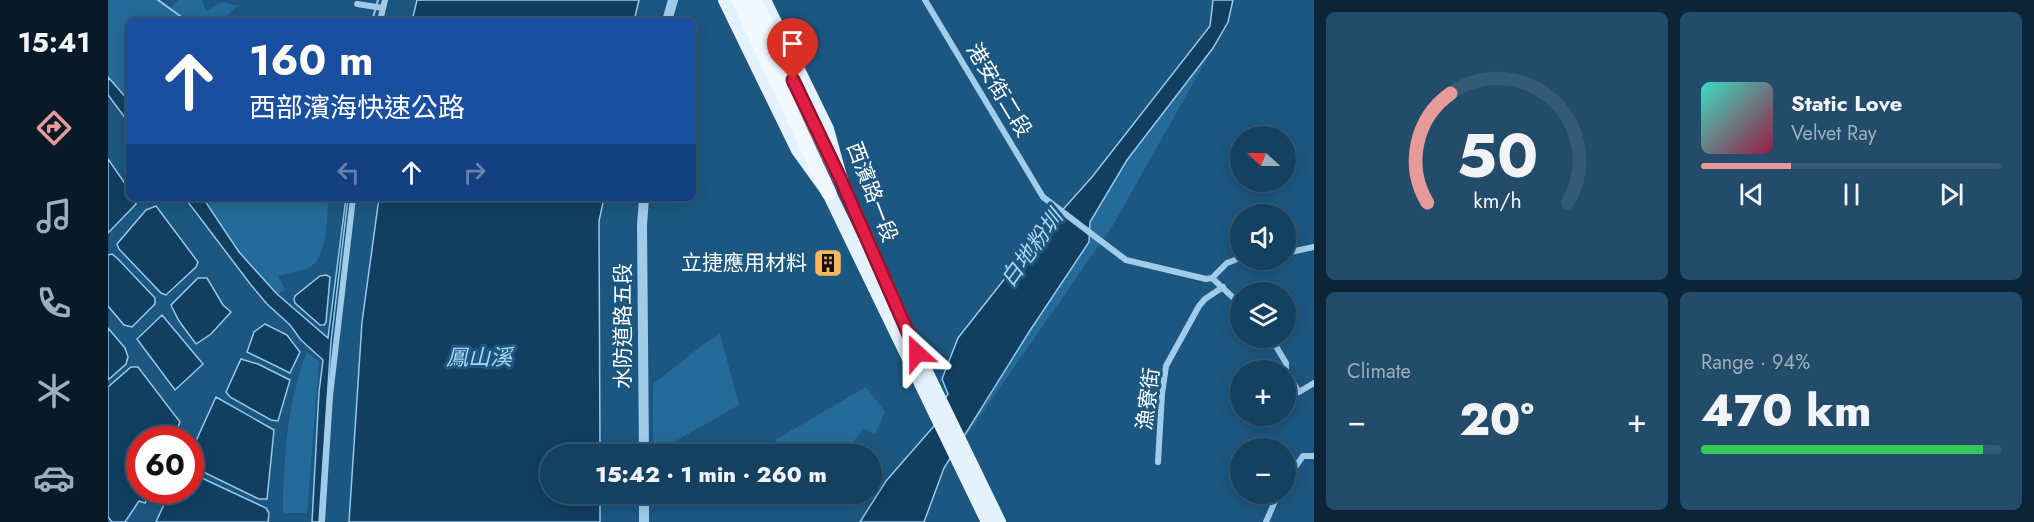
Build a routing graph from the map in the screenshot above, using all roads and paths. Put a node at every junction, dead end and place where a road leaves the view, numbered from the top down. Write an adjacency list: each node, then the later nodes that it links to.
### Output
1 (385, 0): 9 (street)
2 (673, 0): 11 (street)
3 (725, 0): 13 (main road, 西濱路一段)
4 (738, 0): 13 (highway)
5 (754, 0): 12 (highway)
6 (764, 0): 12 (main road, 西濱路一段)
7 (926, 0): 19 (street, 港安街二段)
8 (357, 4): 9 (street)
9 (383, 8): 10 (street)
10 (381, 18)
11 (669, 18)
12 (841, 180): 24 (main road, 西濱路一段)
13 (829, 193): 24 (main road, 西濱路一段)
14 (353, 201): 31 (street)
15 (644, 201): 25 (street, 水防道路五段)
16 (1314, 247): 17 (street)
17 (1296, 252)
18 (1230, 262): 19 (street)
19 (1212, 278): 20 (street)
20 (1223, 287): 21 (street); 27 (street, 漁寮街)
21 (1230, 294)
22 (1276, 348): 23 (street)
23 (1314, 382)
24 (937, 403): 33 (main road); 34 (main road)
25 (644, 444)
26 (1314, 456): 28 (street)
27 (1158, 462)
28 (1296, 466)
29 (644, 504): 32 (street)
30 (1274, 504): 35 (street)
31 (322, 522)
32 (644, 522)
33 (988, 522)
34 (999, 522)
35 (1266, 522)

